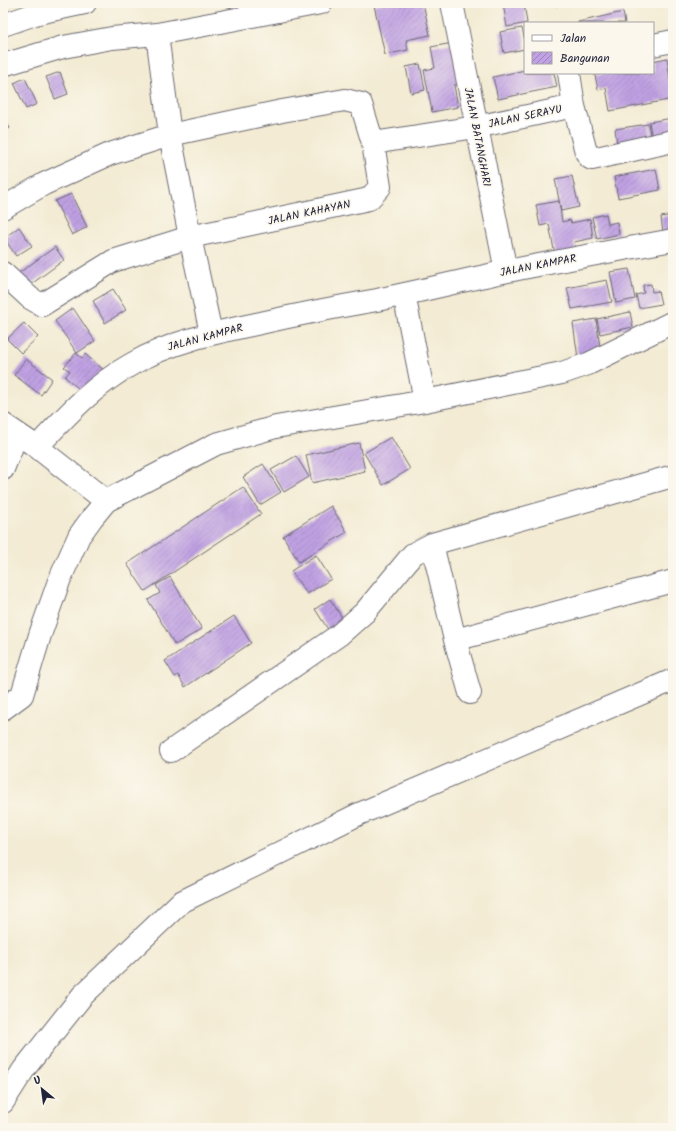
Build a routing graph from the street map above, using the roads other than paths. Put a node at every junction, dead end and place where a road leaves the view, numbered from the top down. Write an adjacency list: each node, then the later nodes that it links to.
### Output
1 (85, 3): 4 (main road)
2 (321, 3): 5 (main road)
3 (452, 3): 11 (main road, JALAN BATANGHARI)
4 (3, 25)
5 (157, 34): 8 (main road); 12 (main road)
6 (673, 41): 7 (main road)
7 (654, 44)
8 (3, 65)
9 (569, 74): 10 (main road, JALAN SERAYU)
10 (574, 106): 11 (main road, JALAN SERAYU); 13 (main road, JALAN SERAYU)
11 (476, 127): 14 (main road); 18 (main road, JALAN BATANGHARI)
12 (170, 135): 14 (main road, JALAN KAHAYAN); 15 (main road, JALAN KAHAYAN); 16 (main road)
13 (673, 141)
14 (373, 143): 16 (main road, JALAN KAHAYAN)
15 (3, 208)
16 (190, 237): 19 (main road, JALAN KAHAYAN); 22 (main road)
17 (673, 240): 18 (main road, JALAN KAMPAR)
18 (506, 271): 20 (main road, JALAN KAMPAR)
19 (3, 273)
20 (404, 294): 22 (main road, JALAN KAMPAR); 23 (main road)
21 (673, 322): 23 (main road)
22 (211, 333): 25 (main road, JALAN KAMPAR)
23 (425, 400): 28 (main road)
24 (10, 429): 25 (main road); 26 (main road)
25 (37, 447): 28 (main road)
26 (3, 469)
27 (673, 476): 29 (main road)
28 (106, 501): 34 (main road)
29 (432, 544): 31 (main road); 35 (main road)
30 (673, 581): 31 (main road)
31 (455, 640): 33 (main road)
32 (673, 680): 36 (main road)
33 (470, 693)
34 (3, 709)
35 (171, 751)
36 (3, 1102)

